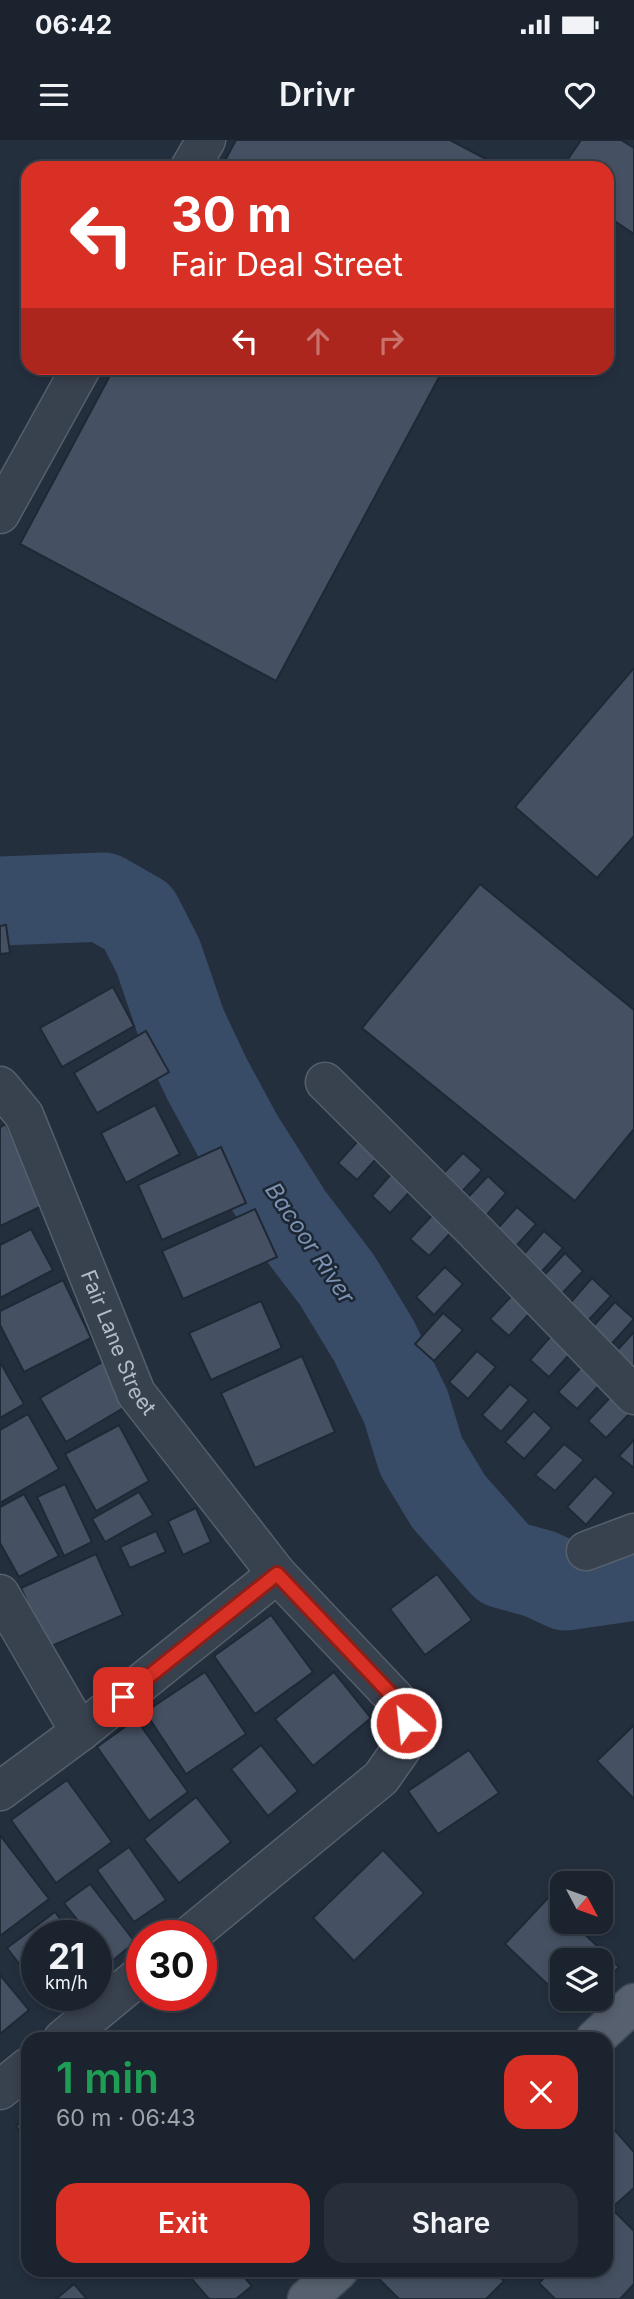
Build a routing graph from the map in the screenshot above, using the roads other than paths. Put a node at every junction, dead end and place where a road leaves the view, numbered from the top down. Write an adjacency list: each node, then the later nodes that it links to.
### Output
1 (206, 140): 2 (street)
2 (194, 161)
3 (77, 375): 4 (street)
4 (0, 514)
5 (325, 1082): 7 (street)
6 (0, 1086): 10 (street, Fair Lane Street)
7 (634, 1395)
8 (634, 1533): 9 (street)
9 (586, 1551)
10 (277, 1574): 12 (street); 14 (street, Fair Lane Street)
11 (0, 1594): 12 (street)
12 (79, 1732): 13 (street)
13 (0, 1791)
14 (208, 1920)
15 (126, 1987): 17 (street)
16 (634, 2003): 18 (main road)
17 (72, 2032)
18 (603, 2032)
19 (21, 2073): 20 (street)
20 (0, 2090)
21 (331, 2277): 22 (main road)
22 (307, 2299)

